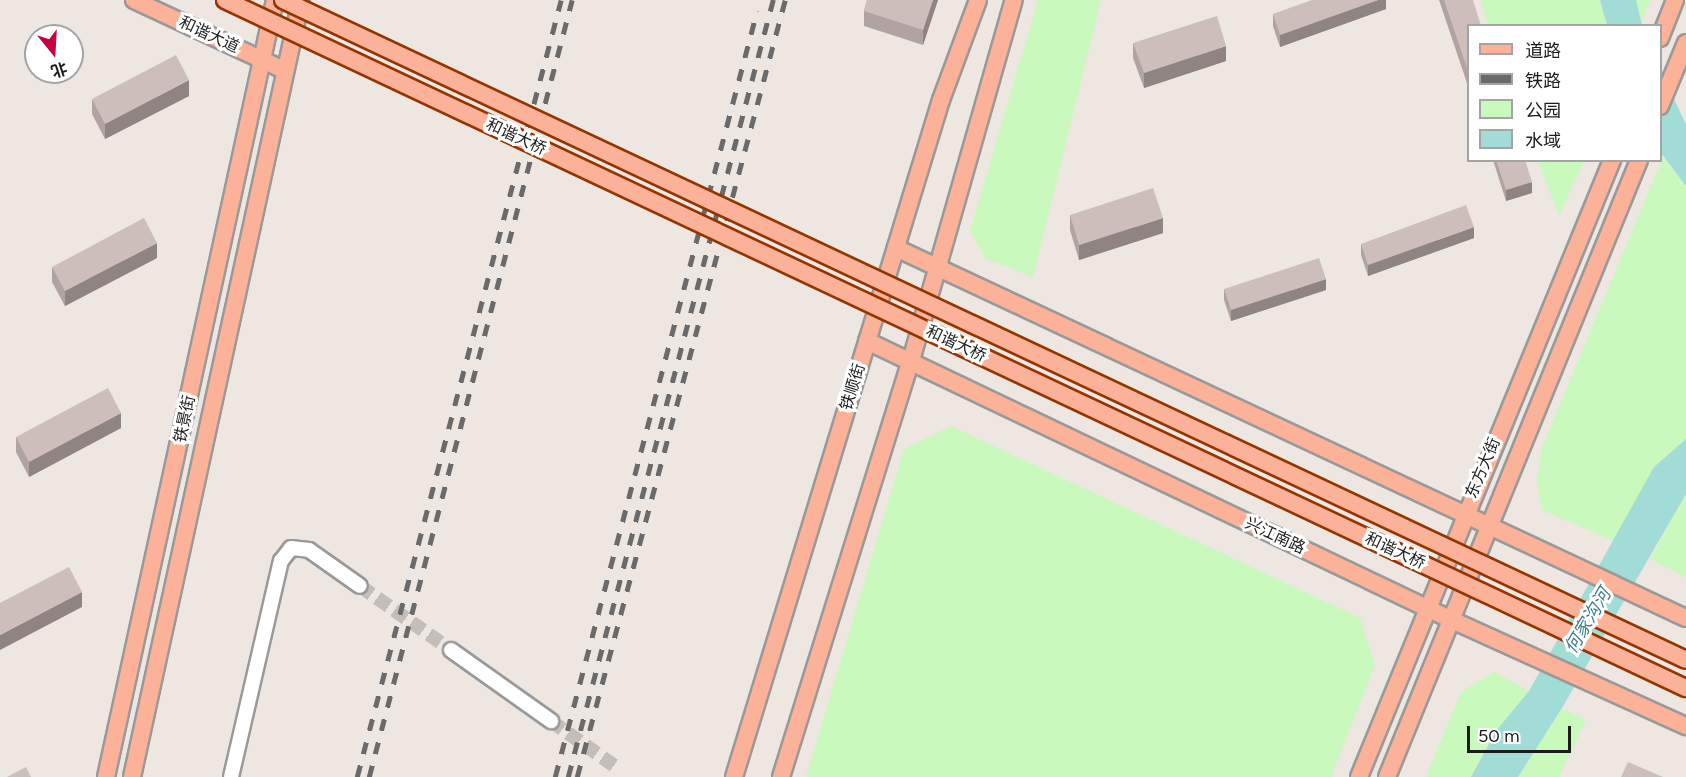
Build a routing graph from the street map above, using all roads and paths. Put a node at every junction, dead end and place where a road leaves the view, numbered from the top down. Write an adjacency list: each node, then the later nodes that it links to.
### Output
1 (134, 0): 12 (main road, 和谐大道)
2 (225, 0): 30 (main road, 和谐大桥, bridge)
3 (275, 0): 12 (main road, 铁景街)
4 (283, 0): 29 (main road, 和谐大桥, bridge)
5 (301, 0): 13 (main road, 铁景街)
6 (967, 0): 14 (main road)
7 (978, 0): 14 (main road, 铁顺街)
8 (1014, 0): 19 (main road)
9 (1675, 0): 10 (main road)
10 (1662, 33)
11 (1686, 43): 15 (main road)
12 (261, 60): 13 (main road, 和谐大道); 33 (main road, 铁景街)
13 (284, 70): 34 (main road, 铁景街)
14 (941, 100): 18 (main road, 铁顺街)
15 (1662, 101)
16 (1611, 162): 22 (main road, 东方大街)
17 (1636, 166): 23 (main road, 东方大街)
18 (896, 248): 19 (main road); 20 (main road, 铁顺街)
19 (936, 268): 21 (main road); 22 (main road)
20 (867, 341): 21 (main road, 兴江南路); 36 (main road, 铁顺街)
21 (910, 364): 25 (main road, 兴江南路); 37 (main road)
22 (1465, 513): 23 (main road); 25 (main road, 东方大街)
23 (1491, 525): 26 (main road); 27 (main road, 东方大街)
24 (360, 586): 35 (lane)
25 (1428, 609): 27 (main road, 兴江南路); 38 (main road, 东方大街)
26 (1686, 618)
27 (1452, 620): 32 (main road, 兴江南路); 39 (main road, 东方大街)
28 (450, 650): 31 (lane)
29 (1686, 660)
30 (1686, 688)
31 (551, 721)
32 (1686, 726)
33 (106, 777)
34 (132, 777)
35 (231, 777)
36 (734, 777)
37 (781, 777)
38 (1359, 777)
39 (1386, 777)

